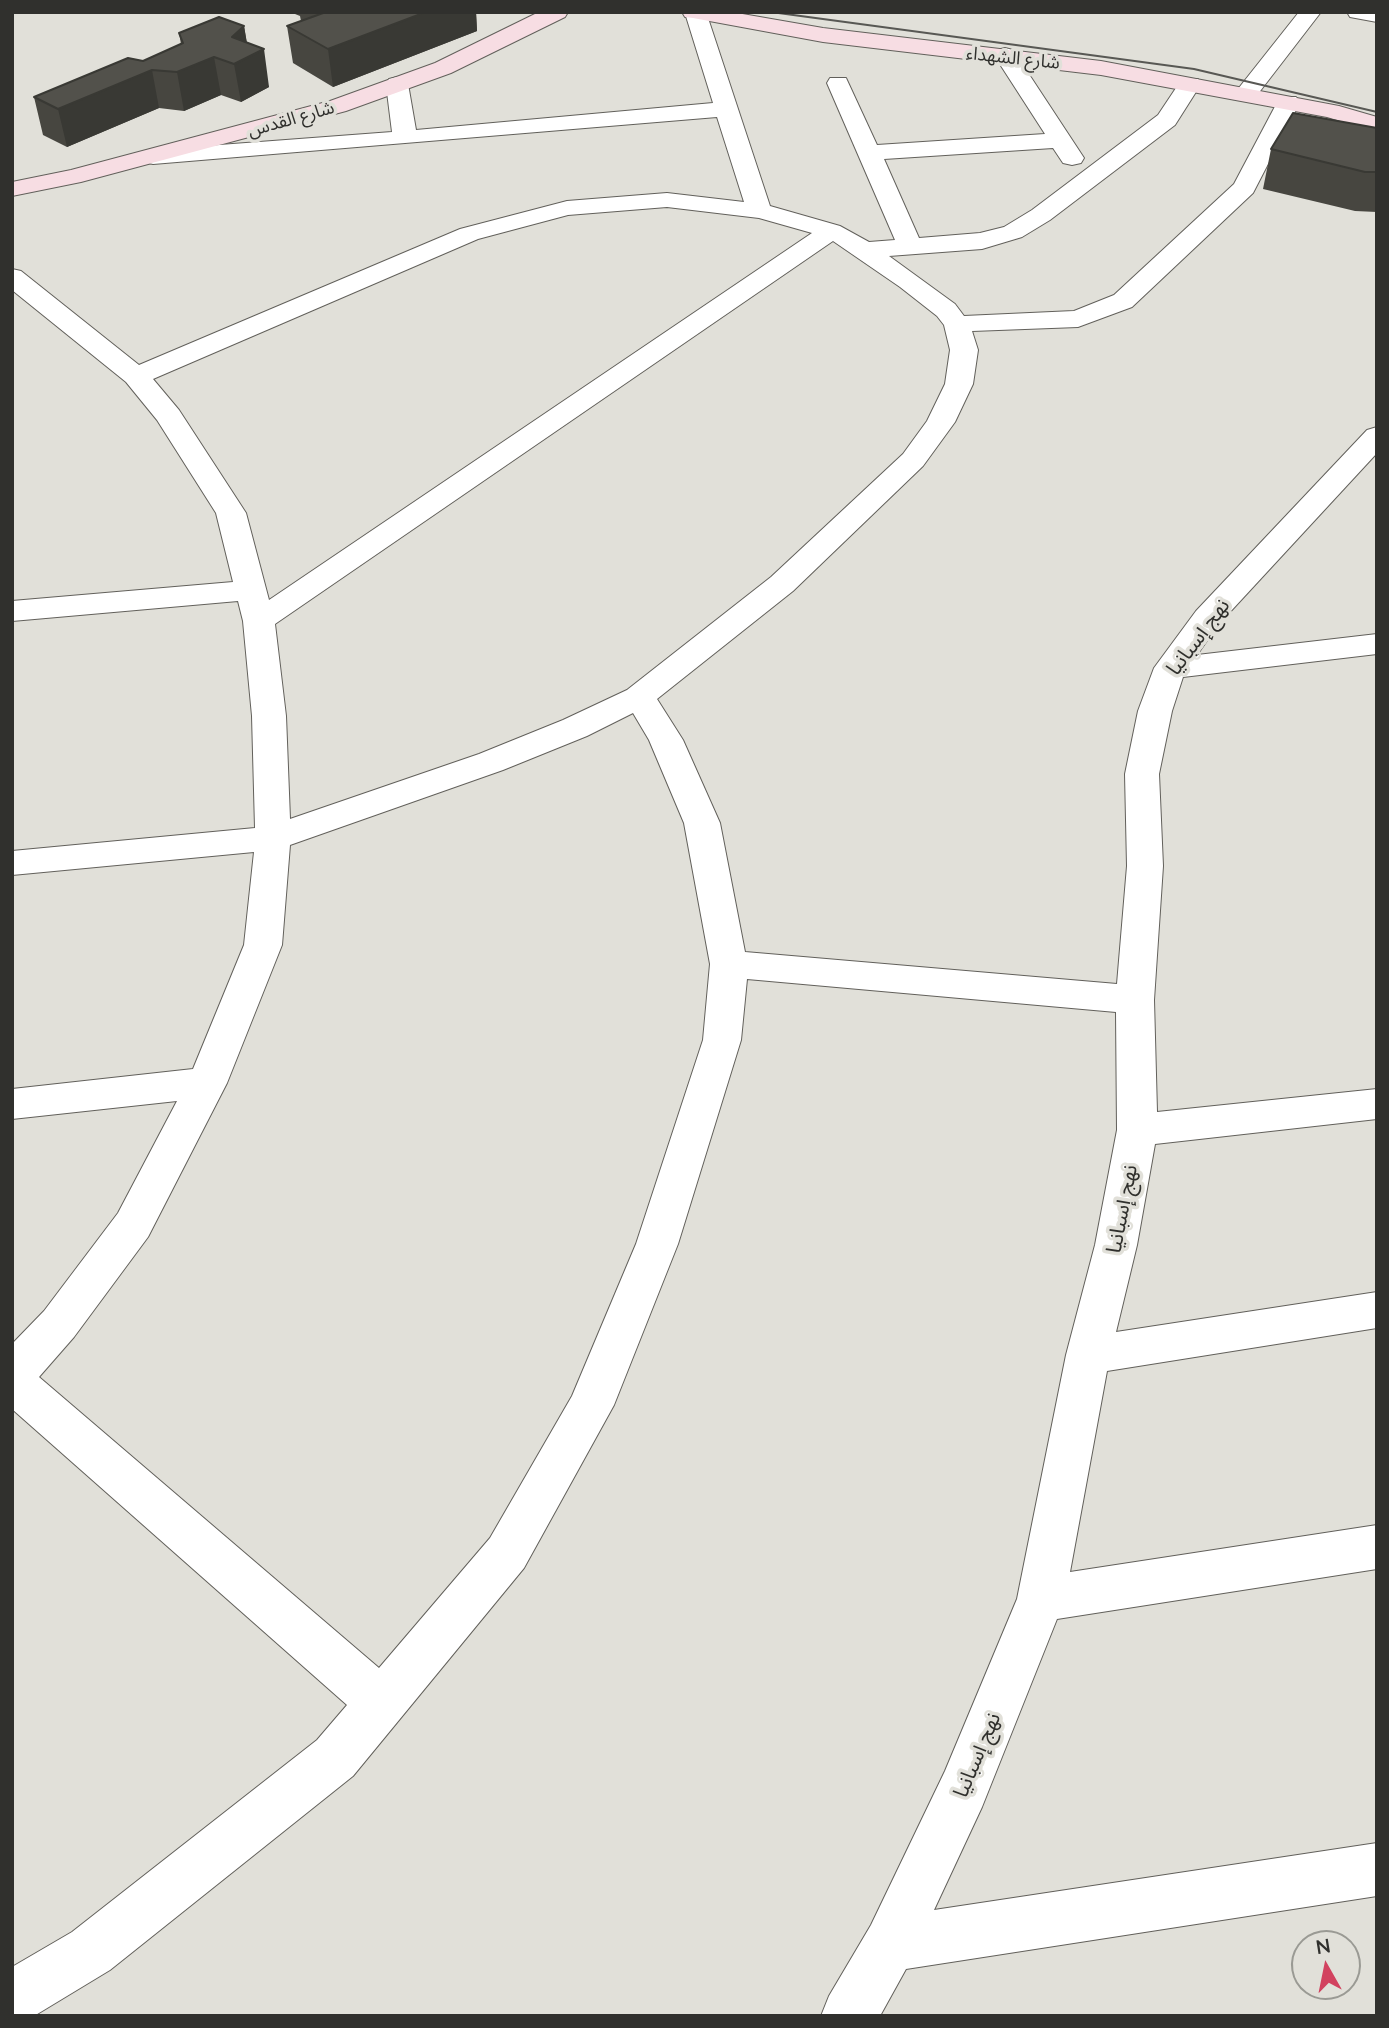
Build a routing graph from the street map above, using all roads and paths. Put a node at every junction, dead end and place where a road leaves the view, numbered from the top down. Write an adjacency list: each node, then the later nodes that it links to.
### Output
1 (558, 12): 8 (main road, شارع القدس)
2 (694, 12): 6 (main road, شارع الشهداء); 12 (street)
3 (1310, 12): 10 (street)
4 (1358, 12): 5 (street)
5 (1377, 16)
6 (1005, 55): 9 (main road, شارع الشهداء); 17 (street)
7 (838, 83): 18 (street)
8 (397, 84): 16 (street); 19 (main road, شارع القدس)
9 (1190, 84): 10 (main road, شارع الشهداء); 20 (street)
10 (1246, 94): 11 (main road, شارع الشهداء)
11 (1288, 102): 13 (main road, شارع الشهداء); 27 (street)
12 (726, 109): 16 (street); 22 (street)
13 (1331, 111): 14 (main road); 15 (main road)
14 (1377, 113)
15 (1377, 125)
16 (405, 138): 19 (street)
17 (1061, 140): 18 (street); 20 (street)
18 (869, 153): 24 (street)
19 (153, 157): 21 (main road, شارع القدس)
20 (1087, 180): 24 (street)
21 (12, 189)
22 (759, 211): 23 (street); 28 (street)
23 (831, 231): 25 (street); 30 (street)
24 (910, 246): 25 (street)
25 (866, 250): 27 (street)
26 (12, 277): 28 (street)
27 (957, 324): 34 (street)
28 (136, 376): 30 (street)
29 (1377, 436): 33 (street, نهج إسبانيا)
30 (256, 606): 31 (street); 35 (street)
31 (12, 611)
32 (1377, 645): 33 (street)
33 (1170, 668): 38 (street, نهج إسبانيا)
34 (639, 697): 35 (street); 37 (street)
35 (273, 838): 36 (street); 39 (street)
36 (12, 863)
37 (729, 964): 38 (street); 49 (street)
38 (1135, 1000): 42 (street, نهج إسبانيا)
39 (207, 1083): 40 (street); 45 (street)
40 (12, 1104)
41 (1374, 1110): 42 (street)
42 (1137, 1130): 44 (street, نهج إسبانيا)
43 (1377, 1310): 44 (street)
44 (1088, 1355): 48 (street, نهج إسبانيا)
45 (12, 1375)
46 (12, 1381): 49 (street)
47 (1377, 1547): 48 (street)
48 (1041, 1599): 51 (street, نهج إسبانيا)
49 (382, 1702): 52 (street)
50 (1377, 1868): 51 (street)
51 (890, 1944): 53 (street, نهج إسبانيا)
52 (12, 1998)
53 (849, 2016)

